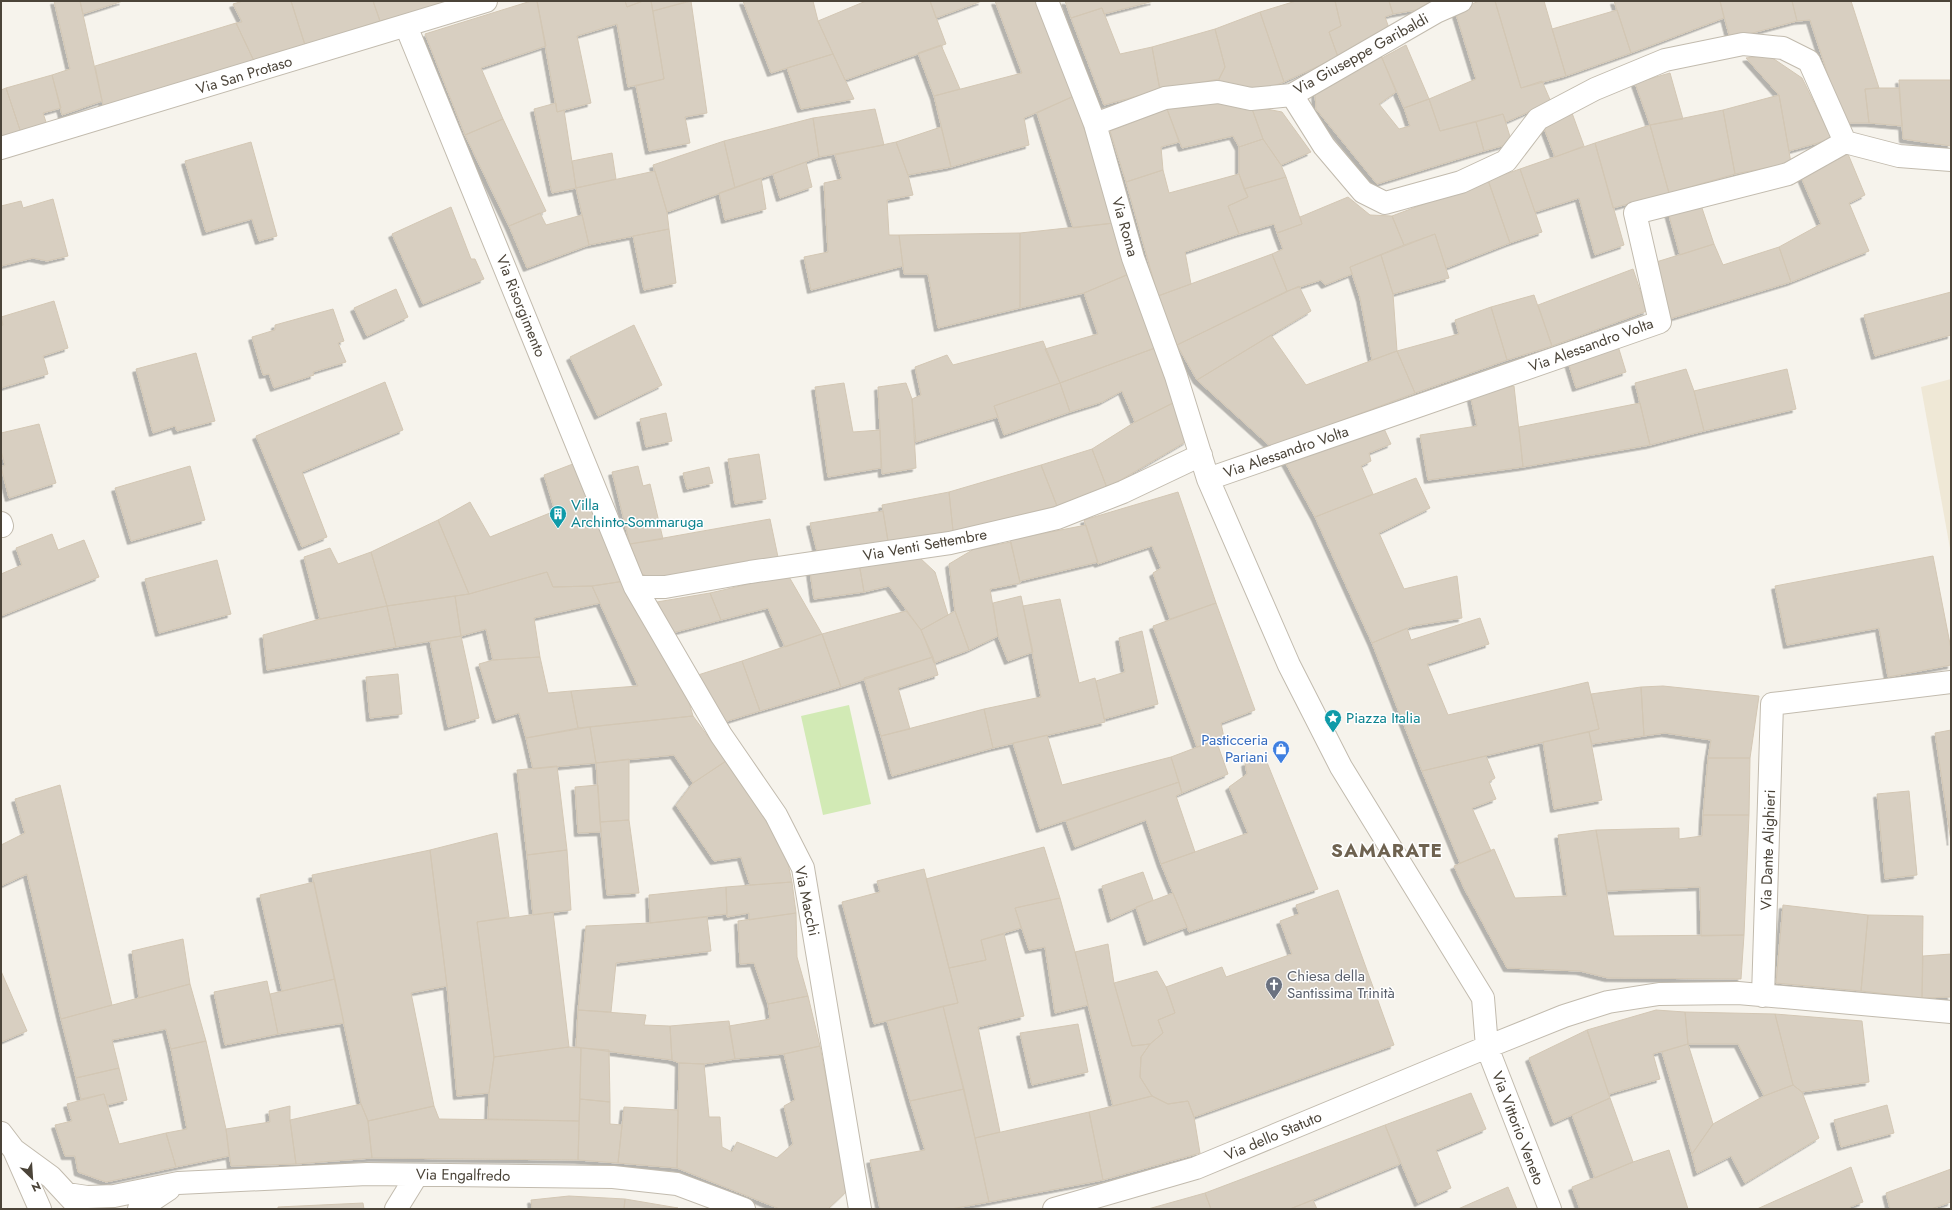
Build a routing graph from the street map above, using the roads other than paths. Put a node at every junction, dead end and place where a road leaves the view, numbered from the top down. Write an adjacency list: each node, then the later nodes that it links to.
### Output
1 (486, 1): 4 (street, Via San Protaso)
2 (1047, 1): 6 (street, Via Roma)
3 (1461, 1): 5 (street, Via Giuseppe Garibaldi)
4 (406, 26): 8 (street, Via San Protaso); 12 (street, Via Risorgimento)
5 (1292, 95): 6 (street, Via Giuseppe Garibaldi); 7 (street)
6 (1095, 124): 10 (street, Via Roma)
7 (1845, 142): 9 (street); 11 (street, Via Alessandro Volta)
8 (1, 148)
9 (1951, 160)
10 (1201, 455): 11 (street); 12 (street, Via Venti Settembre)
11 (1208, 479): 16 (street)
12 (635, 587): 26 (street, Via Macchi)
13 (1951, 682): 14 (street, Via Dante Alighieri)
14 (1763, 996): 15 (street); 16 (street)
15 (1951, 1012)
16 (1487, 1047): 27 (street, Via dello Statuto); 28 (street, Via Vittorio Veneto)
17 (1, 1133): 18 (street)
18 (14, 1150): 21 (street); 22 (street)
19 (417, 1175): 20 (street, Via Engalfredo); 24 (street); 25 (street, Via Engalfredo)
20 (178, 1183): 21 (street, Via Engalfredo); 23 (street)
21 (74, 1202)
22 (40, 1209)
23 (139, 1209)
24 (396, 1209)
25 (744, 1209)
26 (860, 1209)
27 (1054, 1209)
28 (1550, 1209)

